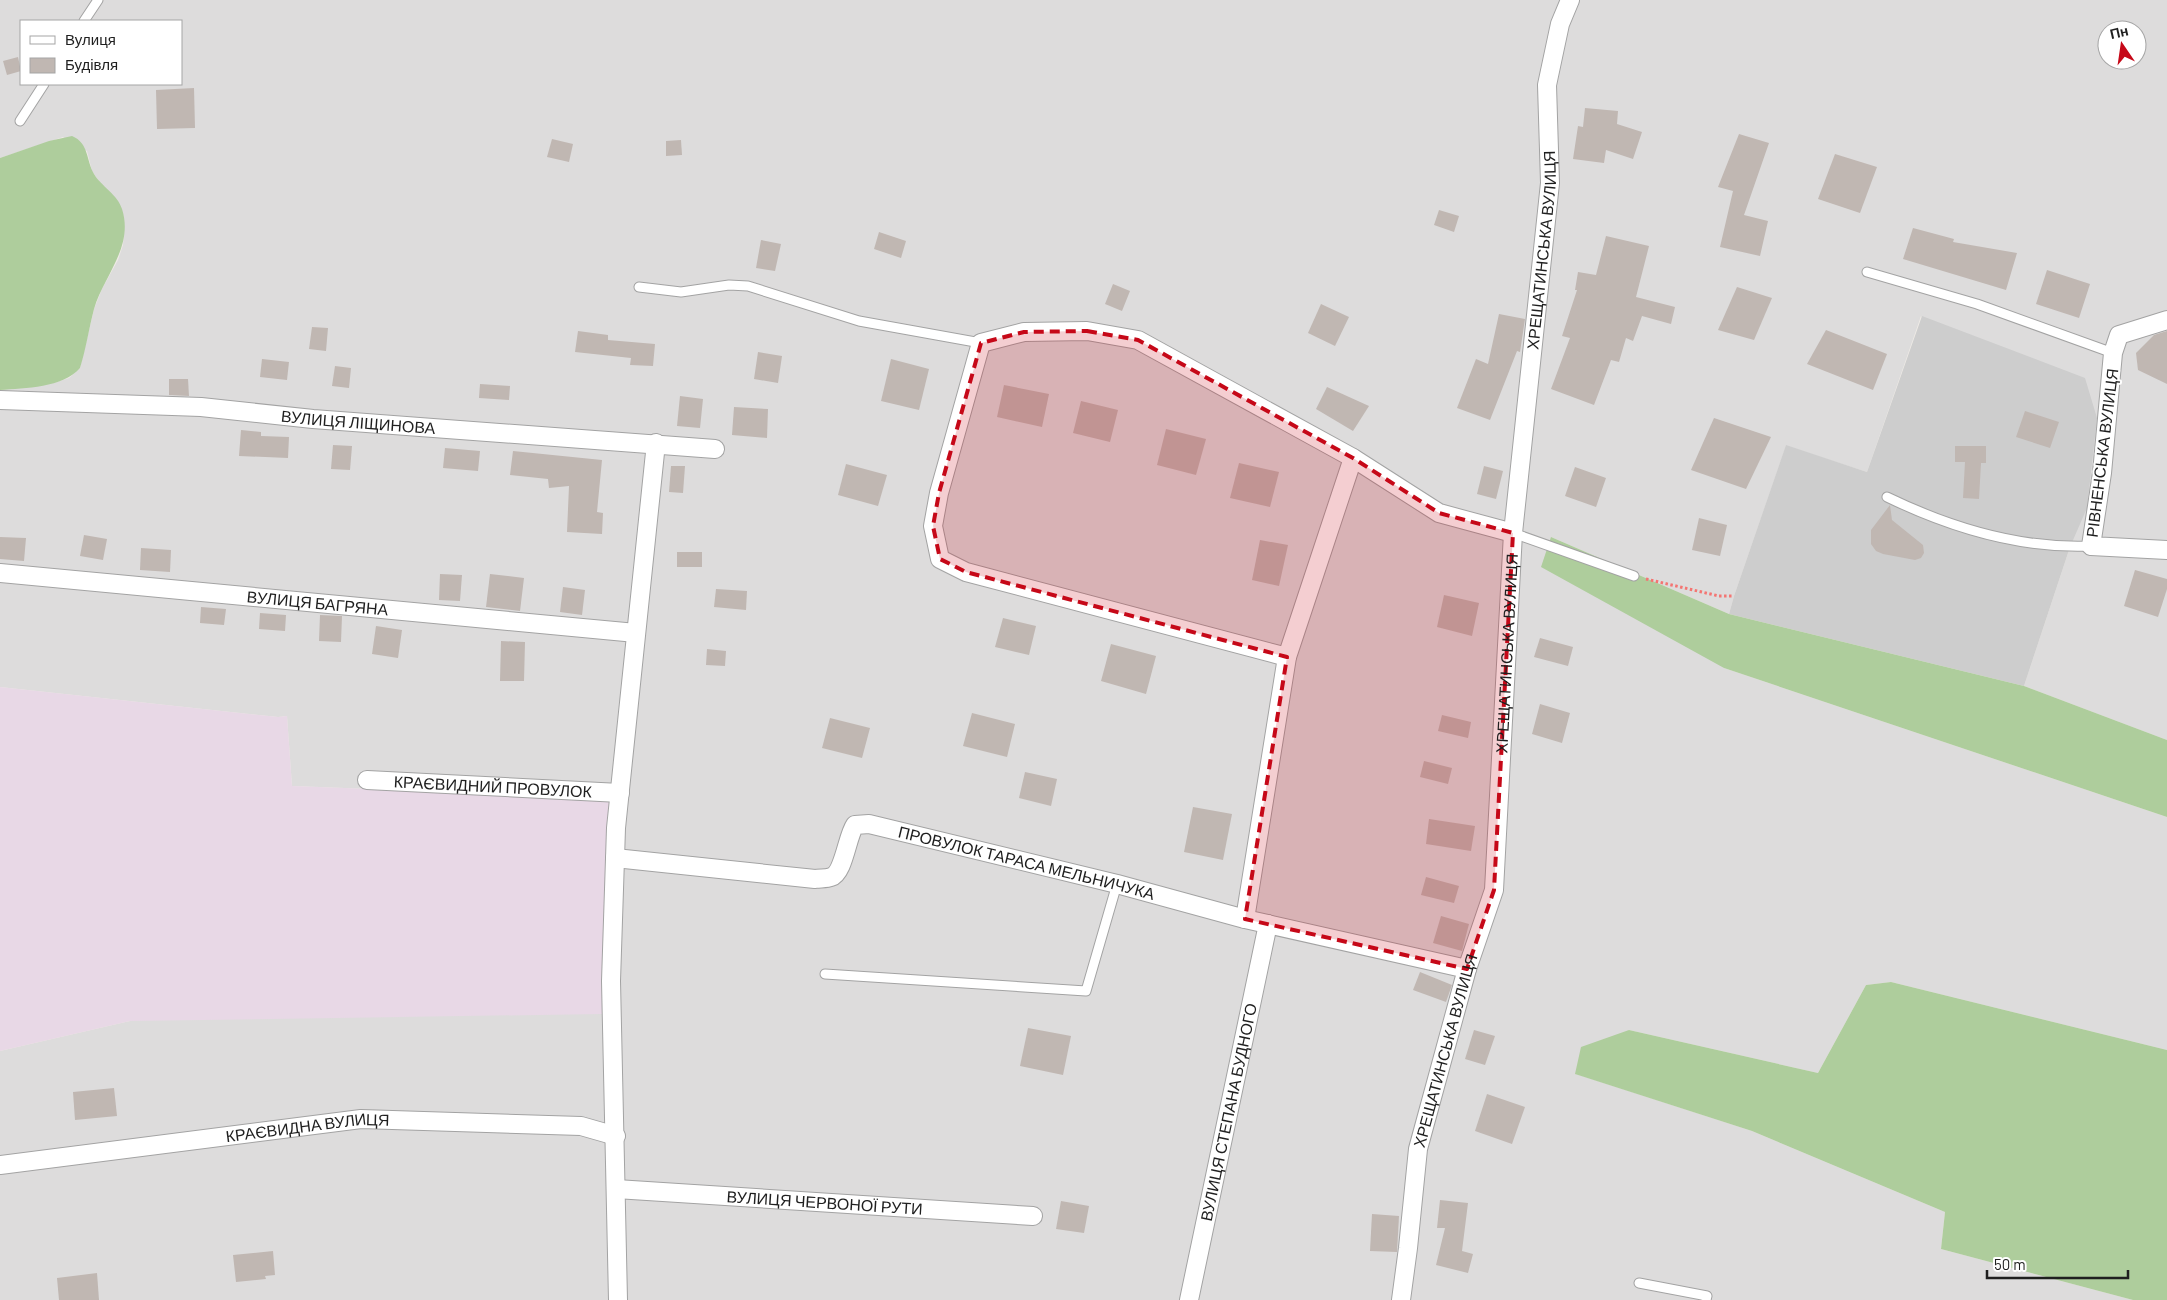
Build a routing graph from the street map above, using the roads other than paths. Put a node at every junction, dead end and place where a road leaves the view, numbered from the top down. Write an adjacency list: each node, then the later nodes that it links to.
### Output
1 (98, 0): 3 (lane)
2 (1570, 0): 16 (street, ХРЕЩАТИНСЬКА ВУЛИЦЯ)
3 (85, 20)
4 (43, 85): 5 (lane)
5 (20, 122)
6 (1868, 272): 10 (lane)
7 (639, 287): 9 (lane)
8 (2167, 320): 10 (street, РІВНЕНСЬКА ВУЛИЦЯ)
9 (981, 343): 14 (street); 22 (street)
10 (2113, 353): 17 (street, РІВНЕНСЬКА ВУЛИЦЯ)
11 (0, 400): 12 (street, ВУЛИЦЯ ЛІЩИНОВА)
12 (656, 443): 13 (street, ВУЛИЦЯ ЛІЩИНОВА); 21 (street)
13 (715, 449)
14 (1353, 458): 16 (street); 22 (street)
15 (1887, 496): 17 (lane)
16 (1513, 533): 20 (lane); 29 (street, ХРЕЩАТИНСЬКА ВУЛИЦЯ)
17 (2091, 546): 18 (street, РІВНЕНСЬКА ВУЛИЦЯ)
18 (2167, 550)
19 (0, 573): 21 (street, ВУЛИЦЯ БАГРЯНА)
20 (1634, 576)
21 (636, 633): 24 (street)
22 (1288, 657): 27 (street)
23 (367, 780): 24 (street, КРАЄВИДНИЙ ПРОВУЛОК)
24 (620, 793): 25 (street)
25 (615, 858): 26 (street, ПРОВУЛОК ТАРАСА МЕЛЬНИЧУКА); 31 (street)
26 (1117, 884): 27 (street, ПРОВУЛОК ТАРАСА МЕЛЬНИЧУКА); 30 (lane)
27 (1245, 919): 28 (street, ПРОВУЛОК ТАРАСА МЕЛЬНИЧУКА)
28 (1268, 924): 29 (street, ПРОВУЛОК ТАРАСА МЕЛЬНИЧУКА); 37 (street, ВУЛИЦЯ СТЕПАНА БУДНОГО)
29 (1467, 969): 38 (street, ХРЕЩАТИНСЬКА ВУЛИЦЯ)
30 (825, 974)
31 (616, 1136): 32 (street, КРАЄВИДНА ВУЛИЦЯ); 33 (street)
32 (0, 1165)
33 (616, 1189): 34 (street, ВУЛИЦЯ ЧЕРВОНОЇ РУТИ); 36 (street)
34 (1033, 1216)
35 (1638, 1283): 39 (lane)
36 (618, 1300)
37 (1189, 1300)
38 (1401, 1300)
39 (1706, 1300)

